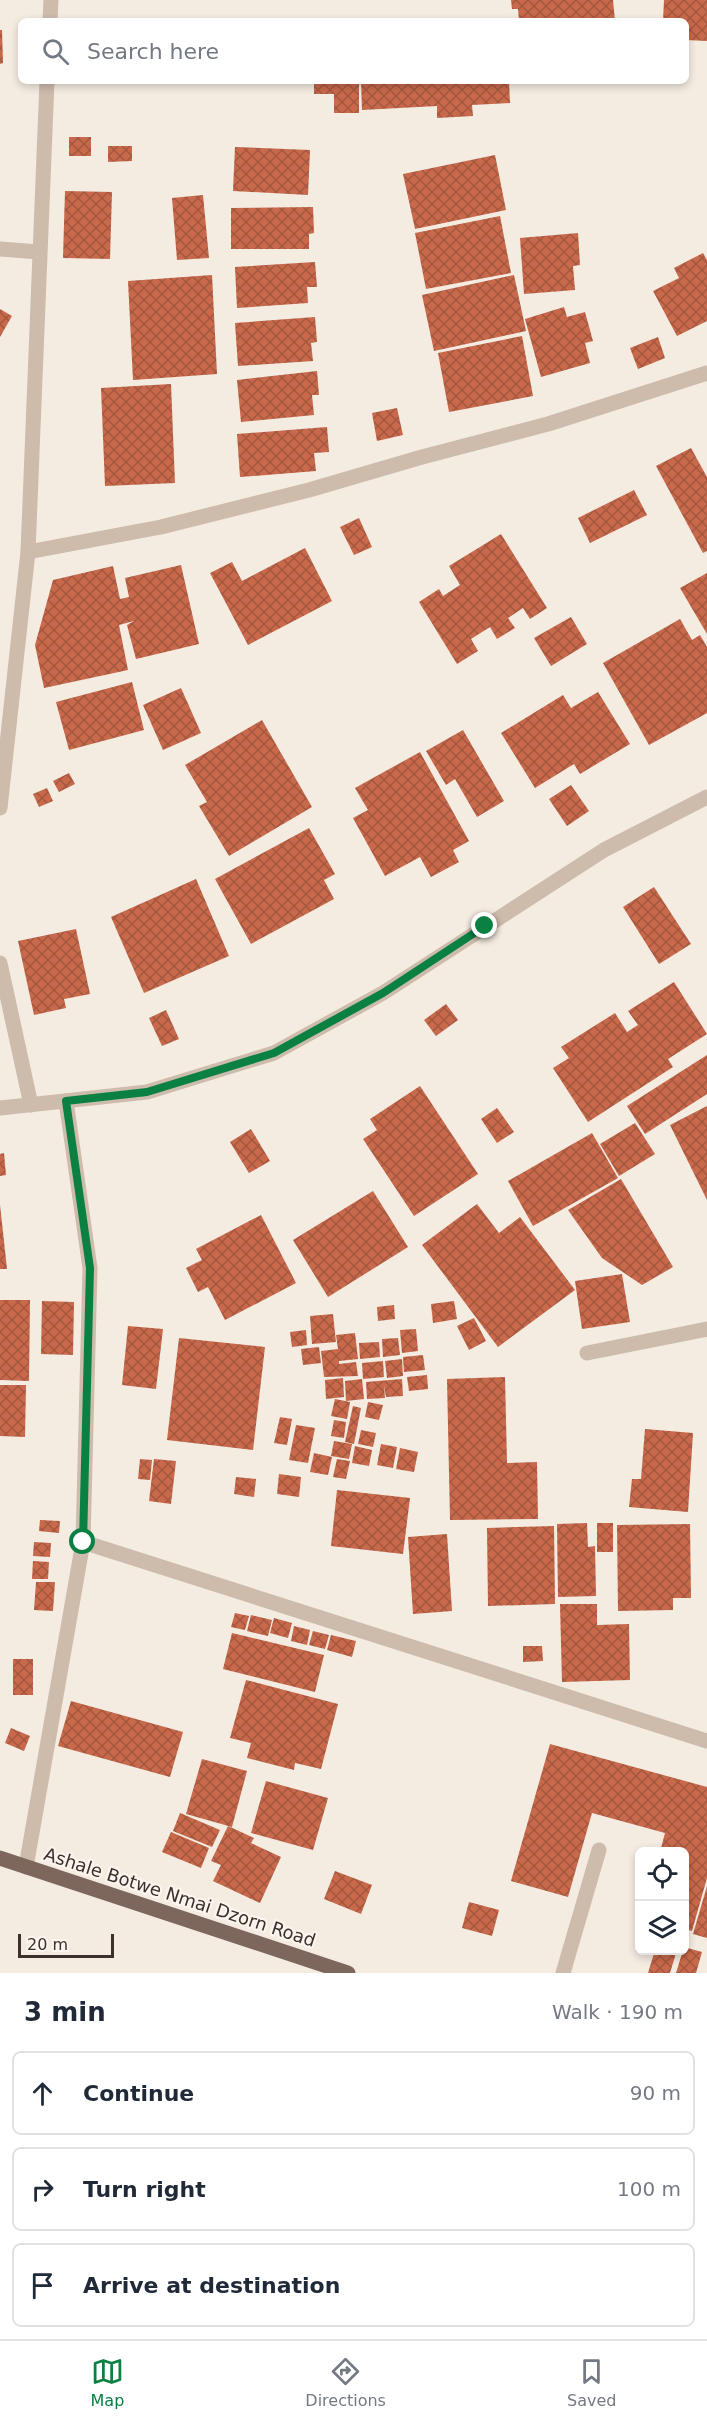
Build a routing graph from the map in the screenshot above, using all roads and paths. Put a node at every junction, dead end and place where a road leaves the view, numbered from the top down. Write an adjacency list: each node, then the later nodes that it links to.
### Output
1 (51, 0): 2 (street)
2 (50, 18)
3 (47, 84): 5 (street)
4 (0, 249): 5 (street)
5 (39, 252): 7 (street)
6 (707, 373): 7 (street)
7 (28, 552): 9 (street)
8 (707, 797): 11 (street)
9 (0, 808)
10 (0, 963): 12 (street)
11 (66, 1101): 12 (street); 16 (street)
12 (31, 1105): 13 (street)
13 (0, 1108)
14 (707, 1329): 15 (street)
15 (587, 1353)
16 (83, 1542): 17 (street); 20 (street)
17 (707, 1741)
18 (600, 1850): 22 (street)
19 (0, 1858): 20 (main road, Ashale Botwe Nmai Dzorn Road)
20 (26, 1867): 21 (main road, Ashale Botwe Nmai Dzorn Road)
21 (348, 1973)
22 (563, 1973)

